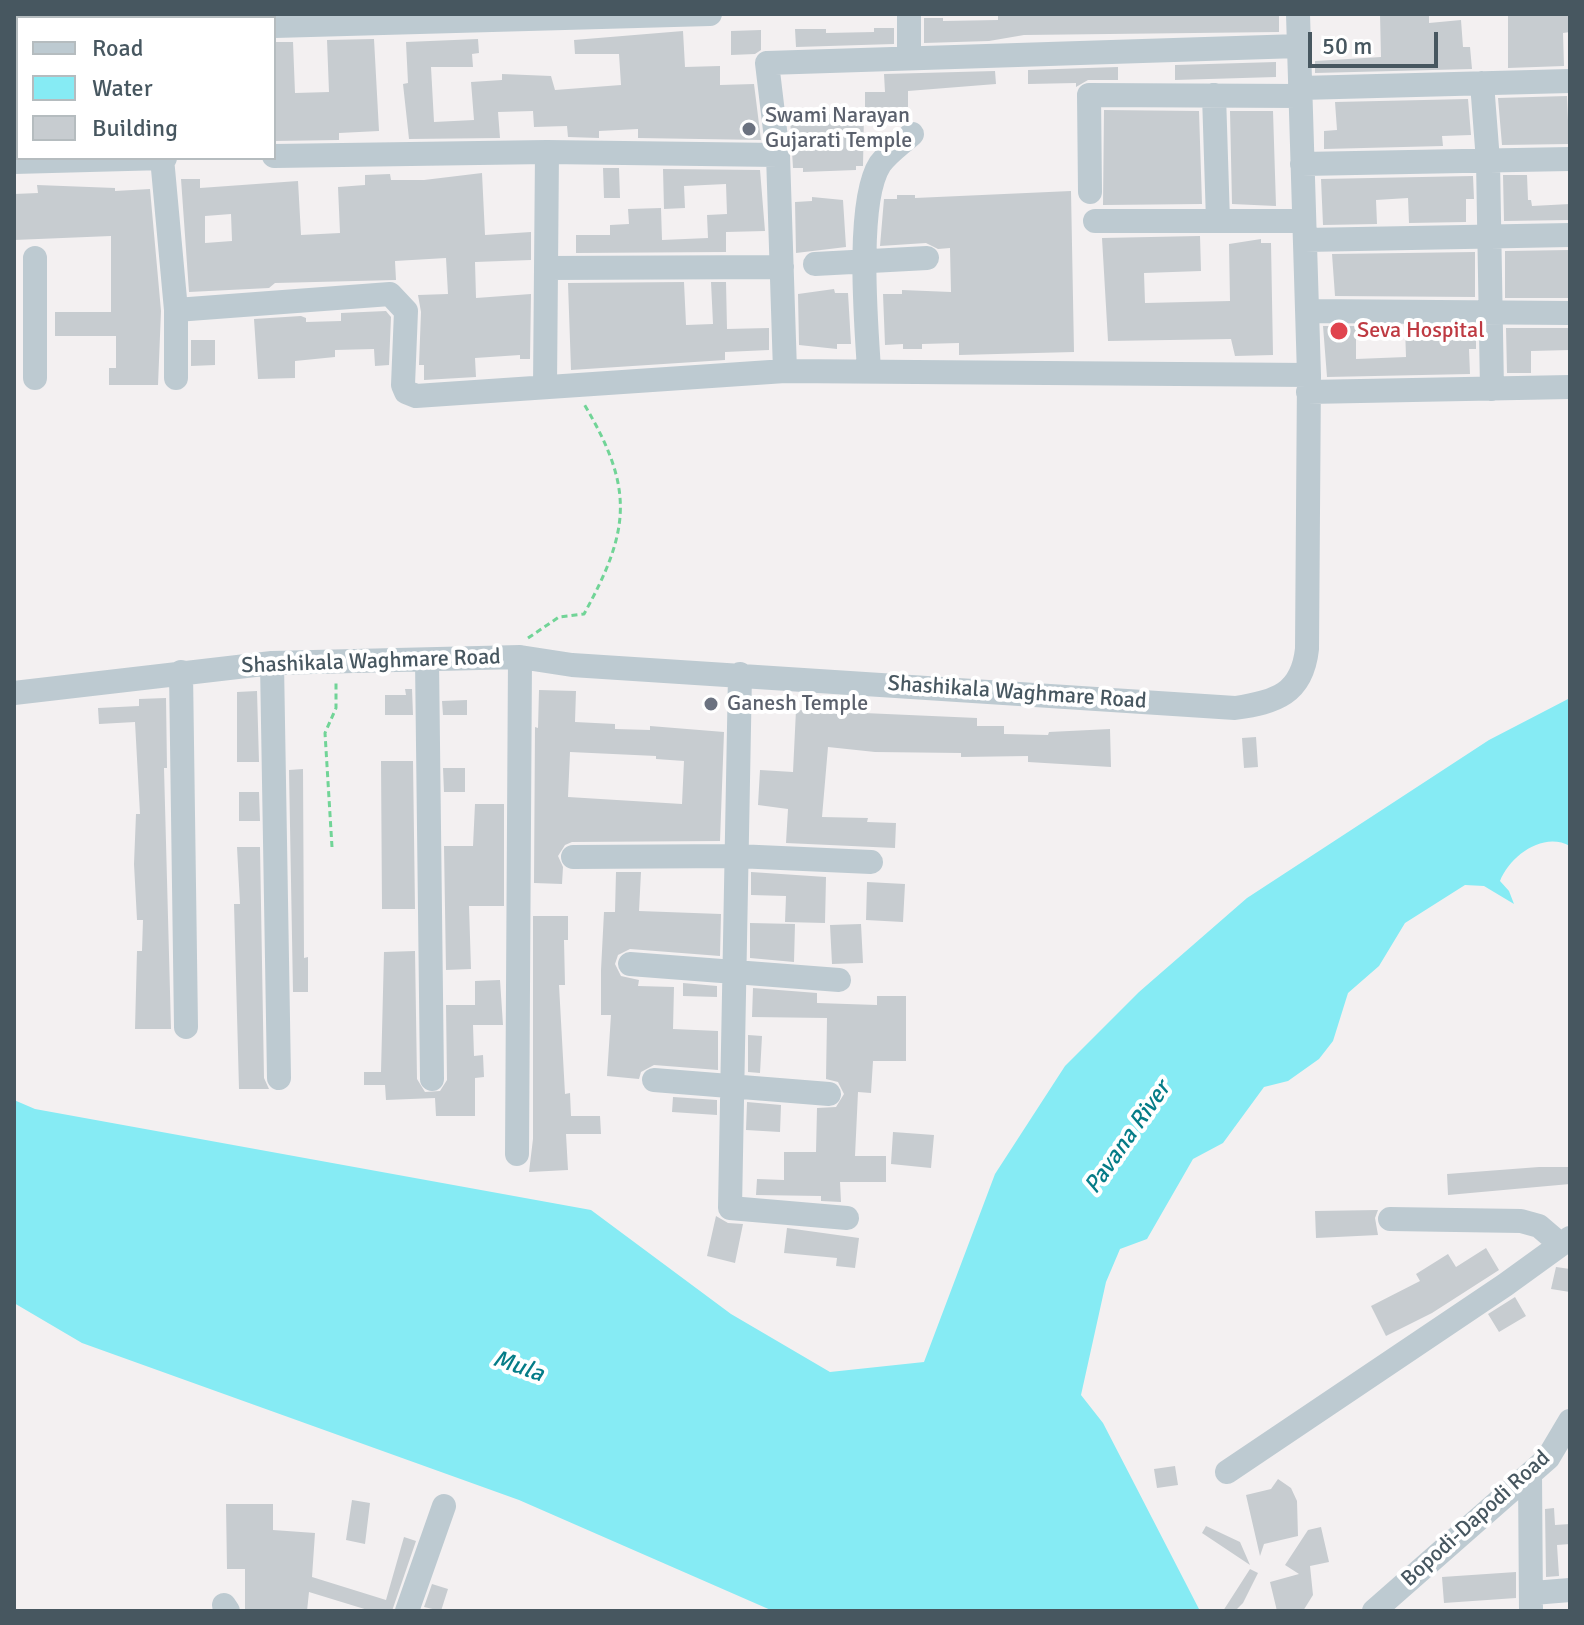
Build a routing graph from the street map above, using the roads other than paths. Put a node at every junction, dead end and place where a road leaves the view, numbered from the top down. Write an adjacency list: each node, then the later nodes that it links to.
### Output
1 (710, 14): 4 (street)
2 (909, 14): 6 (street)
3 (1298, 14): 5 (street, Shashikala Waghmare Road)
4 (276, 26)
5 (1299, 46): 6 (street); 9 (street, Shashikala Waghmare Road)
6 (909, 58): 13 (street)
7 (1570, 81): 8 (street)
8 (1482, 83): 9 (street); 18 (street)
9 (1300, 92): 10 (street); 20 (street, Shashikala Waghmare Road)
10 (1214, 95): 21 (street); 23 (street)
11 (912, 134): 29 (street)
12 (547, 152): 13 (street); 14 (street); 32 (street)
13 (778, 155): 31 (street)
14 (276, 156)
15 (1570, 159): 18 (street)
16 (88, 160): 19 (street)
17 (163, 160): 34 (street)
18 (1488, 161): 20 (street); 26 (street)
19 (14, 162)
20 (1302, 164): 24 (street, Shashikala Waghmare Road)
21 (1090, 192)
22 (1095, 221): 23 (street)
23 (1218, 221): 24 (street)
24 (1304, 230): 26 (street); 36 (street, Shashikala Waghmare Road)
25 (1570, 235): 26 (street)
26 (1489, 237): 35 (street)
27 (35, 258): 33 (street)
28 (927, 258): 29 (street)
29 (864, 262): 30 (street); 38 (street)
30 (815, 264)
31 (782, 267): 32 (street); 39 (street)
32 (547, 268): 43 (street)
33 (24, 302): 40 (street)
34 (176, 310): 41 (street); 43 (street)
35 (1492, 310): 36 (street); 37 (street); 45 (street)
36 (1307, 311): 42 (street, Shashikala Waghmare Road)
37 (1570, 313)
38 (869, 369): 39 (street); 42 (street)
39 (785, 371): 43 (street)
40 (35, 378)
41 (176, 378)
42 (1309, 384): 45 (street); 50 (street, Shashikala Waghmare Road)
43 (545, 386)
44 (1570, 387): 45 (street)
45 (1492, 389)
46 (520, 657): 47 (street, Shashikala Waghmare Road); 50 (street, Shashikala Waghmare Road); 64 (street)
47 (427, 660): 48 (street, Shashikala Waghmare Road); 60 (street)
48 (272, 663): 49 (street, Shashikala Waghmare Road); 59 (street)
49 (181, 672): 51 (street, Shashikala Waghmare Road); 58 (street)
50 (740, 674): 52 (street)
51 (14, 693)
52 (736, 856): 53 (street); 54 (street); 56 (street)
53 (573, 857)
54 (871, 862)
55 (630, 964): 56 (street)
56 (734, 974): 57 (street); 62 (street)
57 (839, 980)
58 (186, 1027)
59 (279, 1078)
60 (432, 1079)
61 (654, 1080): 62 (street)
62 (732, 1086): 63 (street); 65 (street)
63 (829, 1094)
64 (517, 1154)
65 (847, 1218)
66 (1390, 1219): 67 (street)
67 (1565, 1241): 69 (street)
68 (1570, 1421): 70 (street, Bopodi-Dapodi Road)
69 (1227, 1472)
70 (1530, 1474): 73 (street); 75 (street, Bopodi-Dapodi Road)
71 (444, 1506): 74 (street)
72 (1570, 1590): 73 (street)
73 (1532, 1602)
74 (407, 1611)
75 (1374, 1611)

